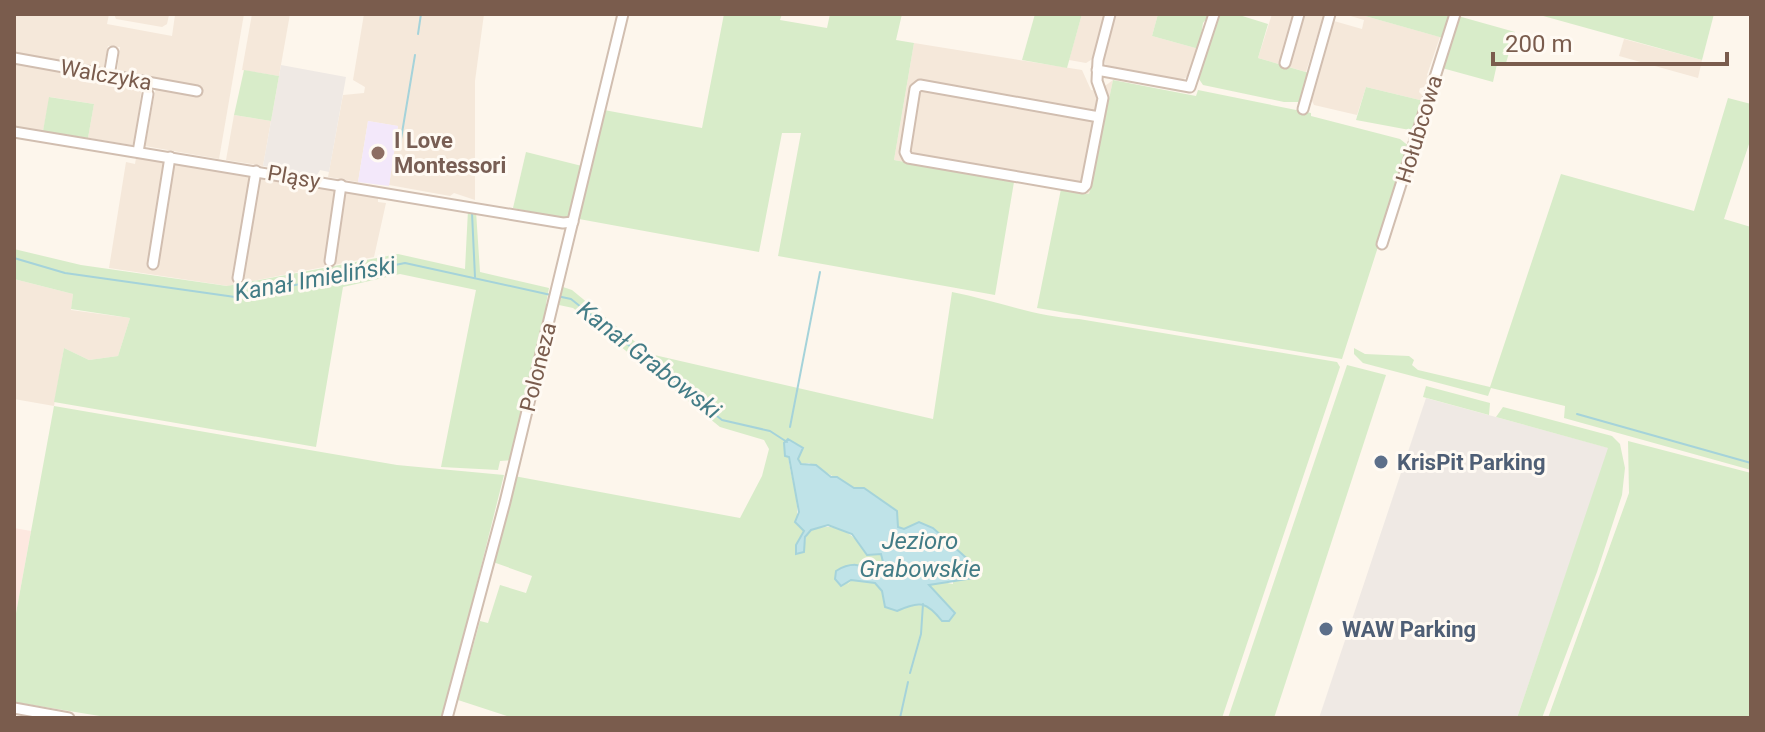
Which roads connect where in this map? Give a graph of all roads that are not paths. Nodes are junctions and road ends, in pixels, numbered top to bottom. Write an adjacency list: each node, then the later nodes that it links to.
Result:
1 (623, 14): 21 (street, Poloneza)
2 (1110, 14): 10 (street)
3 (1214, 14): 10 (street)
4 (1299, 14): 9 (street)
5 (1330, 14): 14 (street)
6 (1455, 14): 22 (street, Hołubcowa)
7 (113, 52): 11 (street)
8 (14, 58): 11 (street, Walczyka)
9 (1285, 63)
10 (1097, 70): 15 (street)
11 (109, 76): 12 (street, Walczyka)
12 (197, 91)
13 (148, 94): 17 (street)
14 (1303, 109)
15 (1099, 117): 15 (street)
16 (14, 132): 17 (street, Pląsy)
17 (138, 152): 18 (street, Pląsy)
18 (170, 157): 19 (street, Pląsy); 24 (street)
19 (256, 171): 20 (street, Pląsy); 25 (street)
20 (341, 185): 21 (street, Pląsy); 23 (street)
21 (573, 222): 28 (street, Poloneza)
22 (1382, 244)
23 (330, 261)
24 (153, 264)
25 (238, 278)
26 (14, 708): 27 (street)
27 (69, 718)
28 (447, 718)

